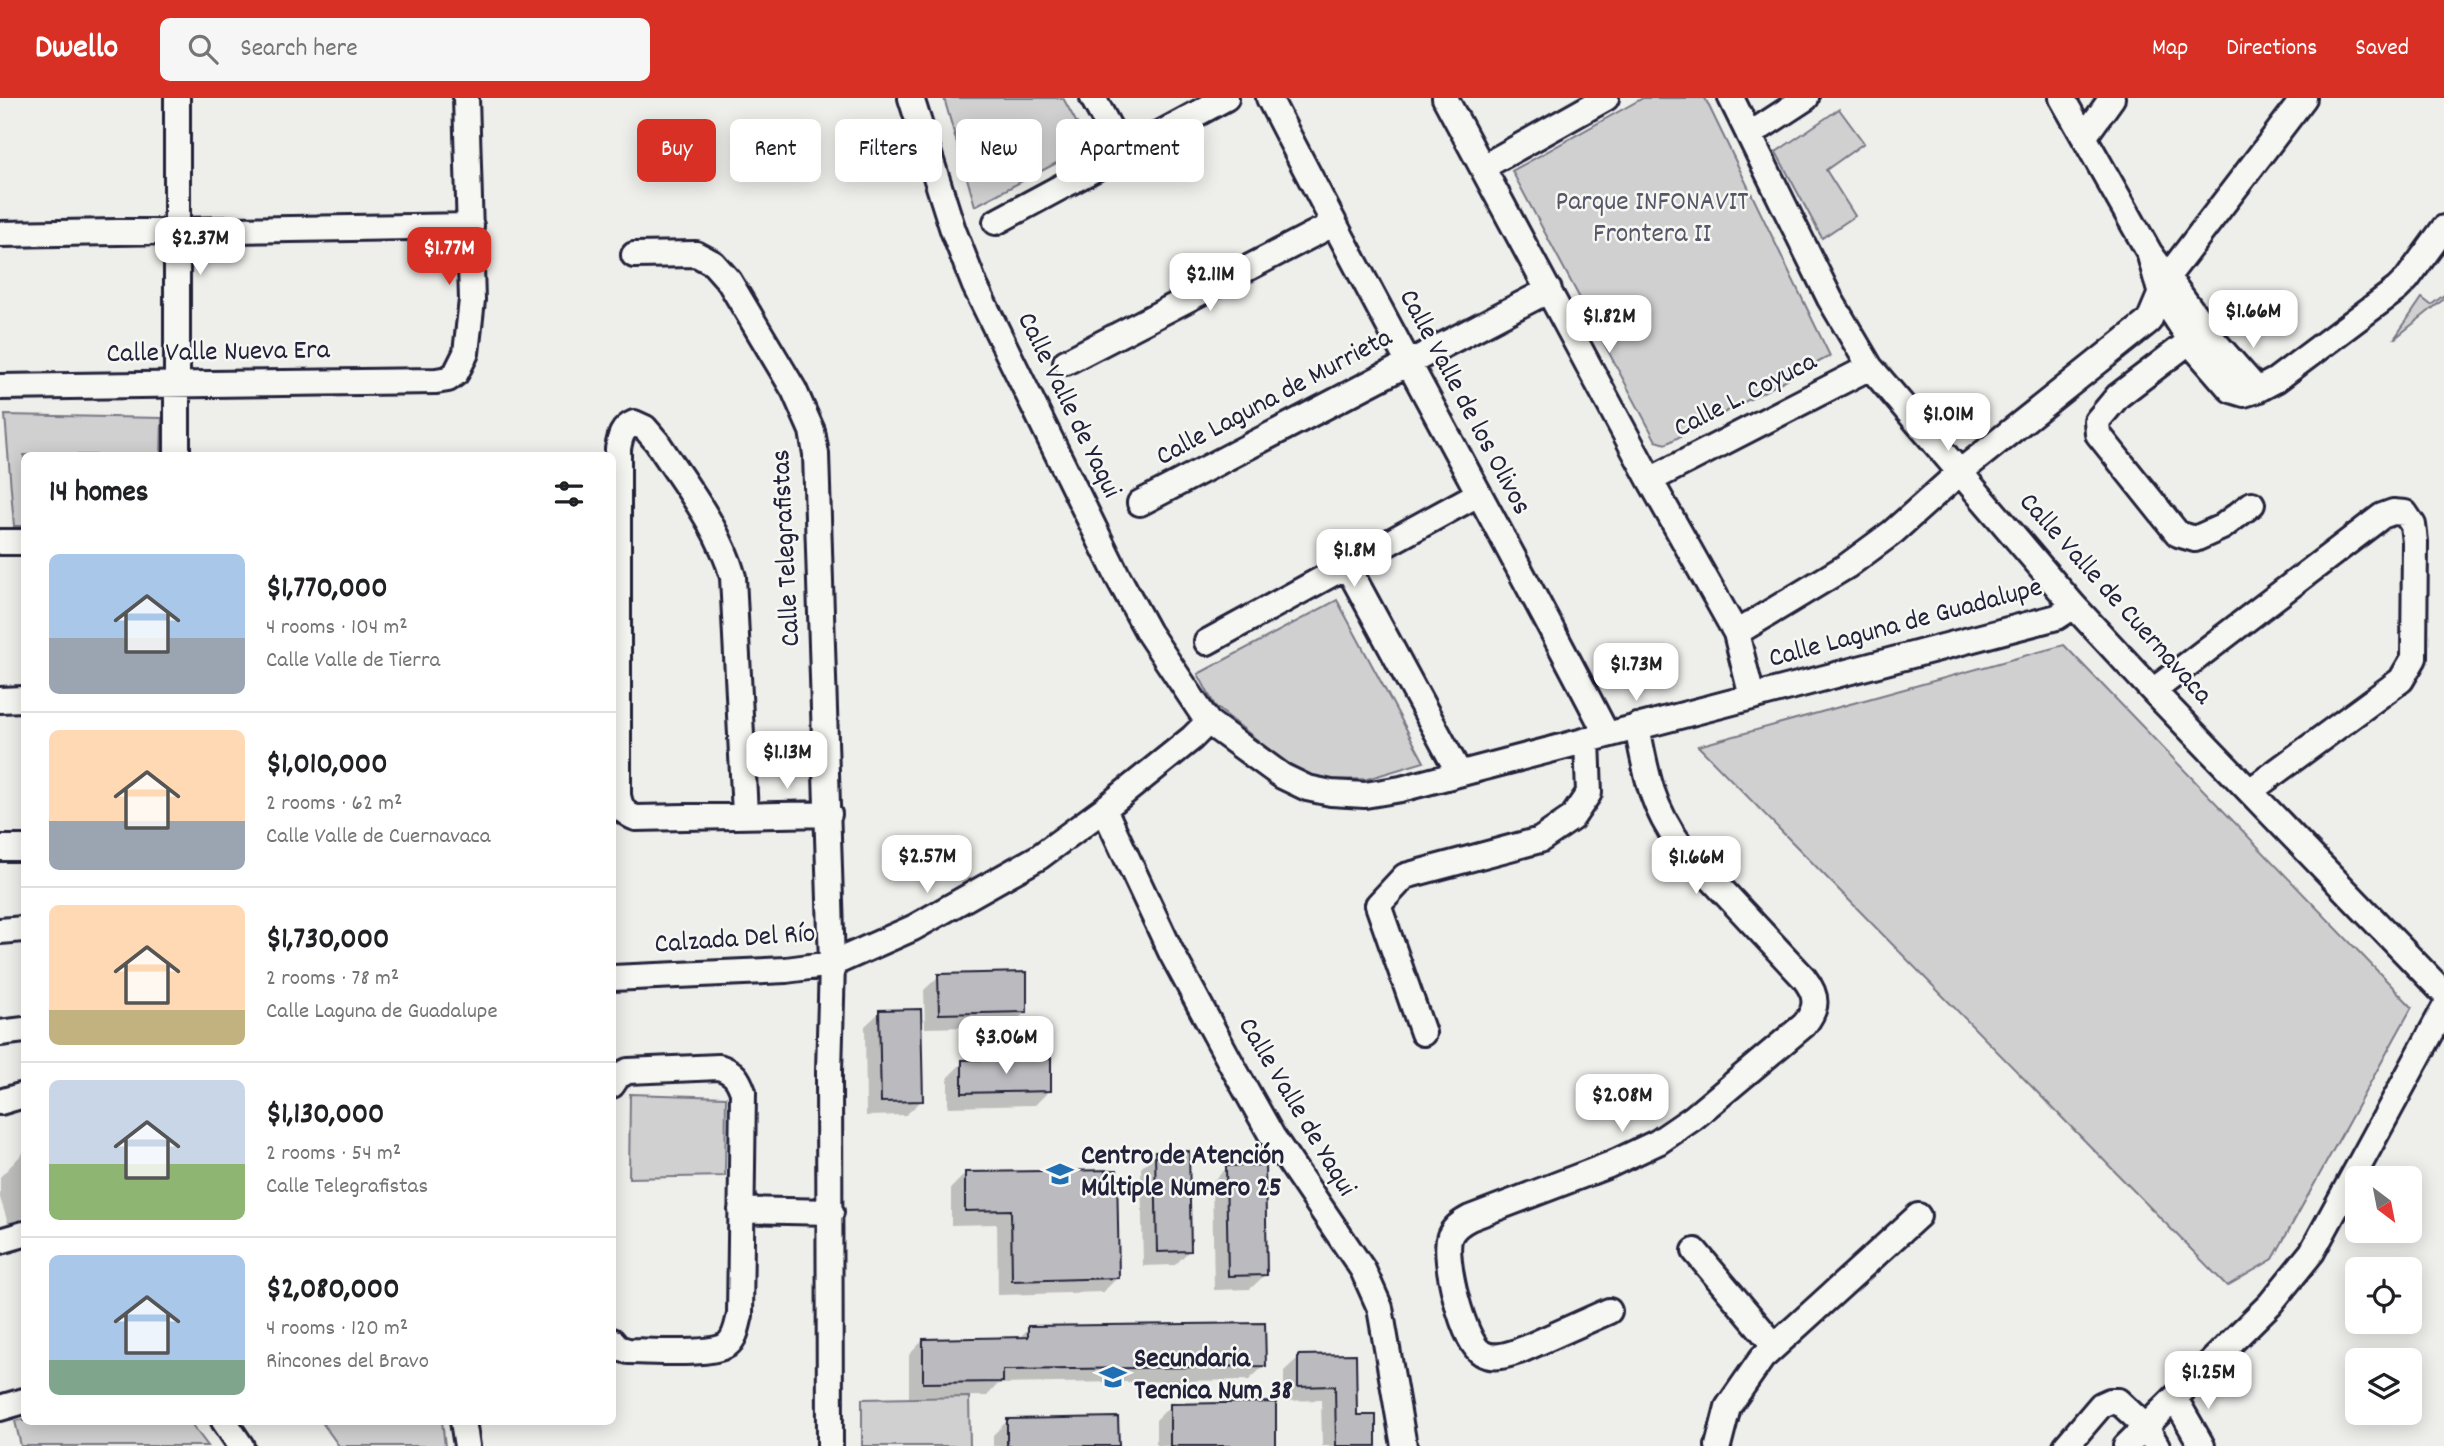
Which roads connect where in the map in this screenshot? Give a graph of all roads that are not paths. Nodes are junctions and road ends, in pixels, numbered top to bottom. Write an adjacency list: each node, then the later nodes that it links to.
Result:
1 (177, 98): 24 (street)
2 (466, 98): 22 (street)
3 (911, 98): 51 (street, Calle Valle de Yaqui)
4 (1093, 98): 14 (street)
5 (1226, 98): 15 (street)
6 (1269, 98): 21 (street, Calle Valle de los Olivos)
7 (1446, 98): 18 (street, Calle Laguna de Guadalupe)
8 (1606, 98): 18 (street)
9 (1731, 98): 16 (street, Calle Valle de Cuernavaca)
10 (1806, 98): 16 (street)
11 (2062, 98): 17 (street)
12 (2112, 98): 17 (street)
13 (2304, 98): 27 (street)
14 (1104, 119)
15 (1187, 119)
16 (1749, 135): 32 (street, Calle Valle de Cuernavaca)
17 (2084, 137): 27 (street)
18 (1483, 167): 28 (street, Calle Laguna de Guadalupe)
19 (1070, 182): 20 (street)
20 (996, 222)
21 (1333, 224): 30 (street); 31 (street, Calle Valle de los Olivos)
22 (471, 226): 24 (street); 33 (street, Calle Valle Nueva Era)
23 (2444, 228): 29 (street)
24 (177, 232): 25 (street); 33 (street)
25 (0, 234)
26 (634, 255): 58 (street, Calle Telegrafistas)
27 (2164, 285): 29 (street); 36 (street)
28 (1549, 290): 31 (street, Calle Laguna de Murrieta); 37 (street, Calle Laguna de Guadalupe)
29 (2200, 345): 40 (street)
30 (1066, 362)
31 (1408, 363): 38 (street, Calle Valle de los Olivos); 39 (street, Calle Laguna de Murrieta)
32 (1870, 367): 36 (street, Calle Valle de Cuernavaca); 37 (street, Calle L. Coyuca)
33 (177, 384): 34 (street, Calle Valle Nueva Era); 35 (street)
34 (0, 387)
35 (177, 452)
36 (1960, 472): 44 (street, Calle Valle de Cuernavaca); 45 (street)
37 (1650, 480): 45 (street, Calle Laguna de Guadalupe)
38 (1478, 494): 43 (street); 53 (street, Calle Valle de los Olivos)
39 (1140, 503)
40 (2252, 504)
41 (0, 542): 42 (street)
42 (21, 542)
43 (1347, 566): 46 (street); 54 (street)
44 (2074, 606): 47 (street, Calle Valle de Cuernavaca); 48 (street, Calle Laguna de Guadalupe)
45 (1736, 633): 48 (street, Calle Laguna de Guadalupe)
46 (1207, 642)
47 (2153, 691): 55 (street, Calle Valle de Cuernavaca); 55 (street)
48 (1752, 697): 52 (street, Calle Laguna de Guadalupe)
49 (21, 699): 50 (street)
50 (0, 700)
51 (1208, 722): 54 (street, Calle Laguna de Guadalupe); 56 (street, Calzada Del Río)
52 (1637, 726): 53 (street, Calle Laguna de Guadalupe); 79 (street)
53 (1597, 738): 54 (street, Calle Laguna de Guadalupe); 69 (street)
54 (1459, 773)
55 (2250, 791): 65 (street, Calle Valle de Cuernavaca)
56 (1104, 809): 63 (street, Calzada Del Río); 91 (street, Calle Valle de Yaqui)
57 (745, 814): 57 (street, Calle Telegrafistas); 58 (street, Calle Telegrafistas)
58 (829, 814): 63 (street, Calle Telegrafistas)
59 (0, 848): 60 (street)
60 (21, 848)
61 (21, 929): 62 (street)
62 (0, 930)
63 (832, 964): 64 (street, Calzada Del Río); 74 (street, Calle Telegrafistas)
64 (616, 978)
65 (2444, 993)
66 (2444, 1009): 82 (street)
67 (21, 1030): 68 (street)
68 (0, 1033)
69 (1423, 1033)
70 (616, 1079): 73 (street)
71 (21, 1096): 72 (street)
72 (0, 1102)
73 (741, 1210): 74 (street); 81 (street)
74 (831, 1212): 90 (street, Calle Telegrafistas)
75 (1918, 1216): 80 (street)
76 (21, 1235): 77 (street)
77 (0, 1241)
78 (1695, 1251): 80 (street)
79 (1609, 1311)
80 (1774, 1345): 92 (street)
81 (616, 1346)
82 (2175, 1399): 87 (street); 95 (street)
83 (21, 1402): 84 (street)
84 (0, 1408)
85 (227, 1425): 88 (street)
86 (464, 1425): 89 (street)
87 (2152, 1436): 93 (street); 94 (street)
88 (241, 1446)
89 (467, 1446)
90 (830, 1446)
91 (1404, 1446)
92 (1718, 1446)
93 (2066, 1446)
94 (2126, 1446)
95 (2202, 1446)

